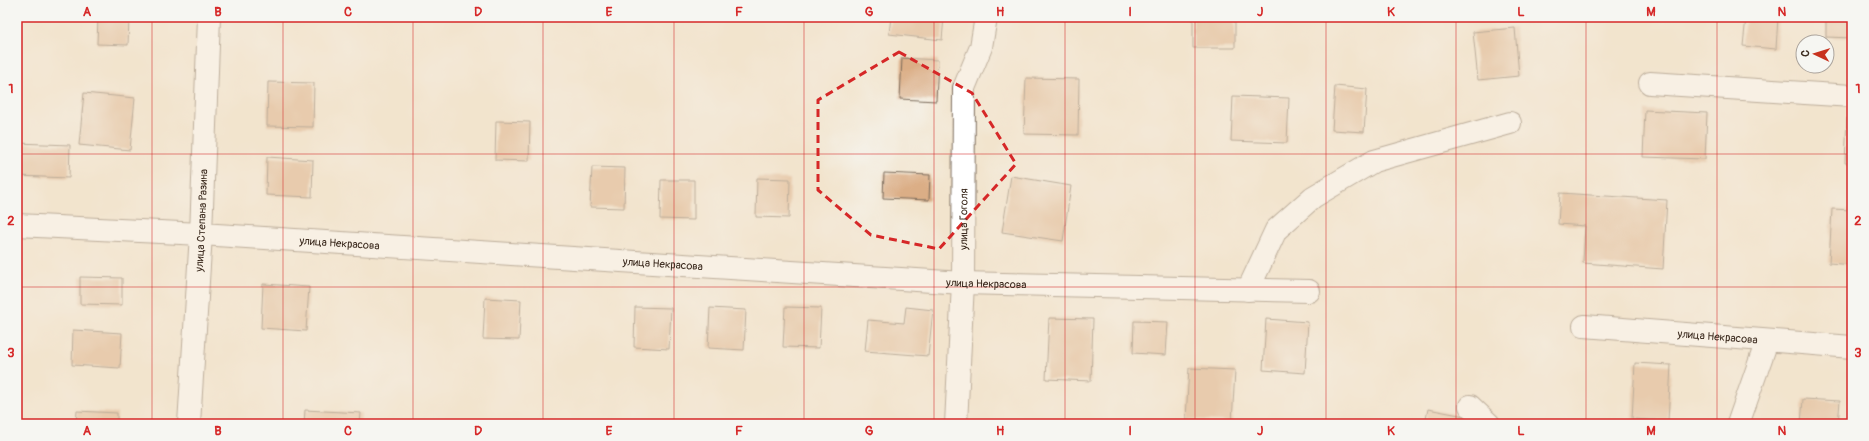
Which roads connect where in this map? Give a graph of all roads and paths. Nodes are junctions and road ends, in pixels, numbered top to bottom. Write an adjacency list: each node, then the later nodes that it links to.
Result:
1 (209, 17): 7 (street, улица Степана Разина)
2 (986, 17): 8 (street, улица Гоголя)
3 (1650, 83): 4 (street)
4 (1852, 96)
5 (1510, 123): 9 (street)
6 (17, 225): 7 (street, улица Некрасова)
7 (201, 234): 8 (street, улица Некрасова); 15 (street, улица Степана Разина)
8 (963, 283): 9 (street, улица Некрасова); 16 (street, улица Гоголя)
9 (1248, 290): 10 (street, улица Некрасова)
10 (1309, 291)
11 (1584, 326): 12 (street, улица Некрасова)
12 (1767, 341): 13 (street, улица Некрасова); 18 (street)
13 (1852, 347)
14 (1470, 406): 17 (street)
15 (189, 424)
16 (956, 424)
17 (1488, 424)
18 (1738, 424)

